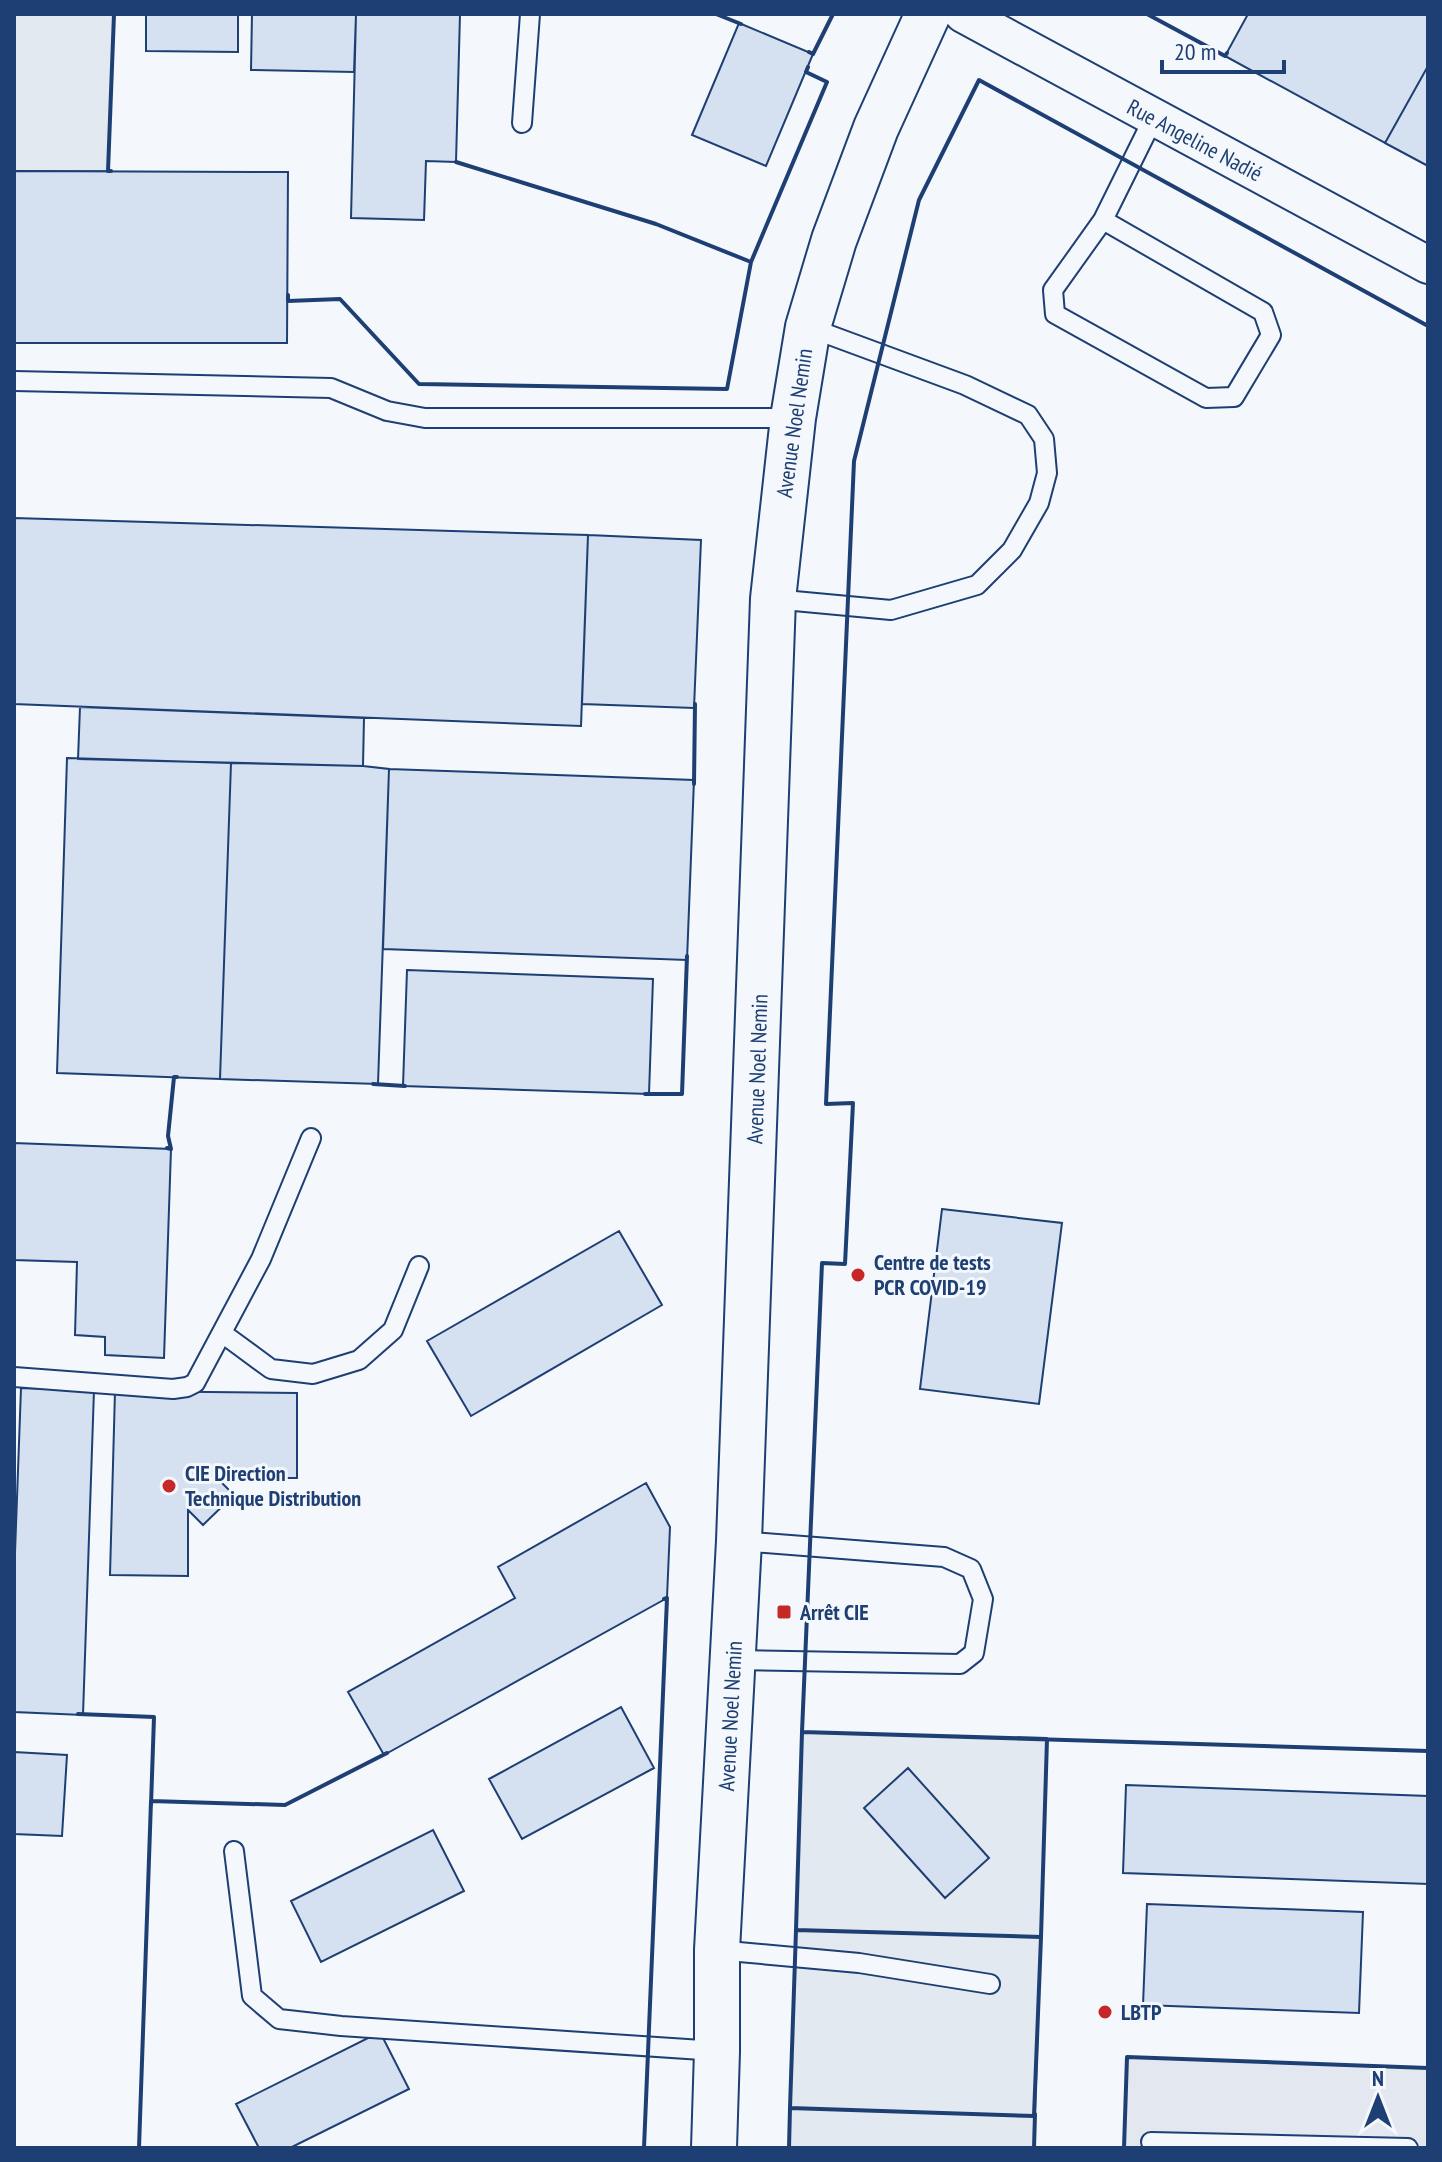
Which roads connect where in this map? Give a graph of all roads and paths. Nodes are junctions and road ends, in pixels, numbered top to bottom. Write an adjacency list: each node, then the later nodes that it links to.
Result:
1 (530, 14): 5 (lane)
2 (928, 14): 8 (street, Avenue Noel Nemin)
3 (963, 14): 4 (street, Rue Angeline Nadié)
4 (1154, 117): 6 (lane); 7 (street, Rue Angeline Nadié)
5 (522, 123)
6 (1103, 220): 6 (lane)
7 (1428, 265)
8 (808, 327): 10 (street, Avenue Noel Nemin); 11 (lane)
9 (14, 381): 10 (lane)
10 (793, 418): 11 (street, Avenue Noel Nemin)
11 (773, 599): 16 (street, Avenue Noel Nemin)
12 (311, 1138): 14 (lane)
13 (419, 1266): 14 (lane)
14 (222, 1333): 15 (lane)
15 (14, 1377)
16 (739, 1541): 17 (street, Avenue Noel Nemin); 17 (lane)
17 (733, 1660): 19 (street, Avenue Noel Nemin)
18 (234, 1851): 21 (lane)
19 (717, 1950): 20 (lane); 21 (street, Avenue Noel Nemin)
20 (990, 1984)
21 (717, 2051): 23 (street, Avenue Noel Nemin)
22 (1151, 2142): 24 (lane)
23 (714, 2148)
24 (1388, 2148): 25 (lane)
25 (1408, 2148)

